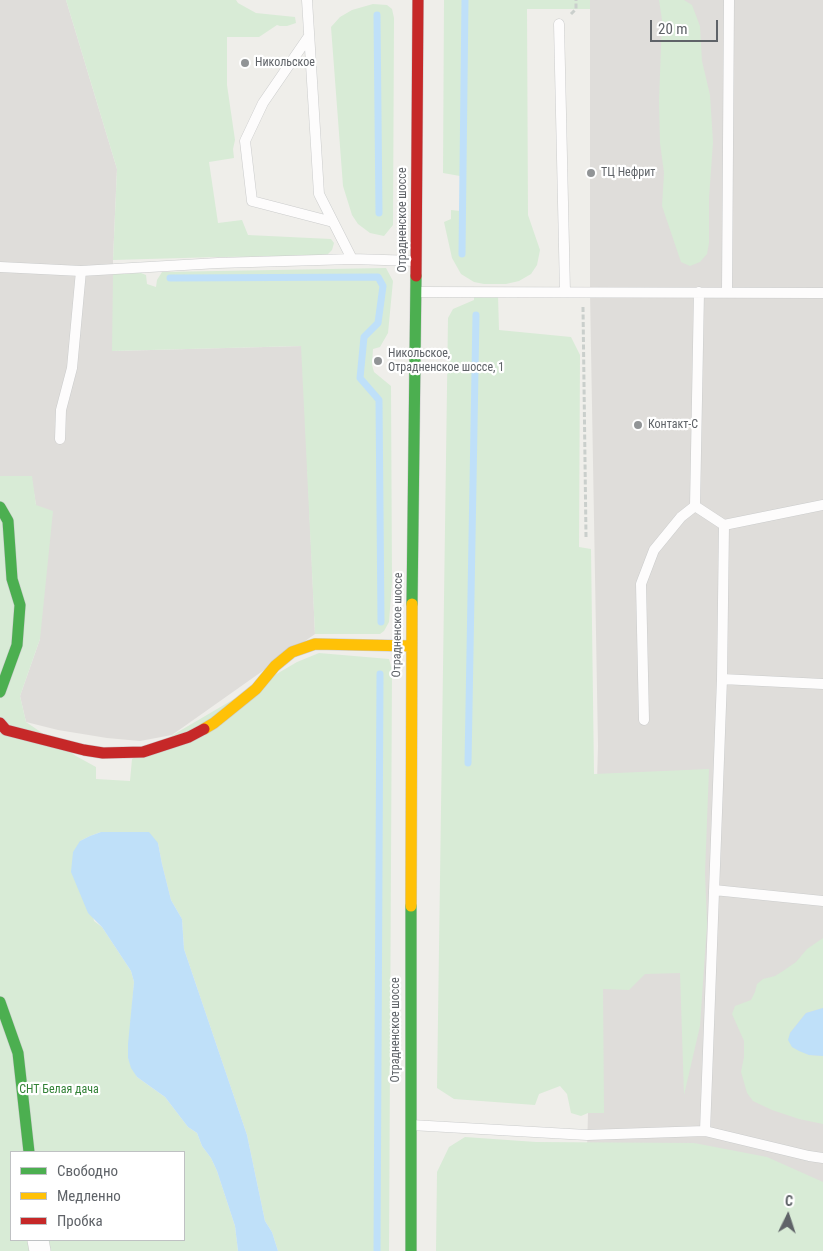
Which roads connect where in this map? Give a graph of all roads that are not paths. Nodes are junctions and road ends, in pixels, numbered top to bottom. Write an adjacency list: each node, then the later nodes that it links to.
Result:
1 (307, 0): 5 (lane)
2 (418, 0): 8 (main road, Отрадненское шоссе)
3 (729, 0): 14 (lane)
4 (559, 24): 12 (lane)
5 (309, 36): 6 (lane); 6 (lane)
6 (333, 222): 7 (lane)
7 (352, 259): 8 (lane); 10 (lane)
8 (416, 261): 11 (main road, Отрадненское шоссе)
9 (0, 267): 10 (lane)
10 (81, 271): 16 (lane)
11 (416, 292): 12 (lane); 21 (main road, Отрадненское шоссе)
12 (565, 292): 13 (lane)
13 (699, 292): 14 (lane); 18 (lane)
14 (727, 292): 15 (lane)
15 (823, 293)
16 (60, 439)
17 (823, 505): 20 (lane)
18 (695, 506): 20 (lane); 25 (lane)
19 (0, 508): 24 (main road)
20 (724, 525): 22 (lane)
21 (411, 646): 26 (main road); 30 (main road, Отрадненское шоссе)
22 (722, 679): 23 (lane); 27 (lane)
23 (823, 684)
24 (0, 692)
25 (644, 720)
26 (0, 723)
27 (714, 890): 28 (lane); 31 (lane)
28 (823, 901)
29 (0, 1002): 32 (main road)
30 (410, 1125): 31 (lane); 34 (main road, Отрадненское шоссе)
31 (705, 1131): 33 (lane)
32 (29, 1151)
33 (823, 1158)
34 (411, 1251)

